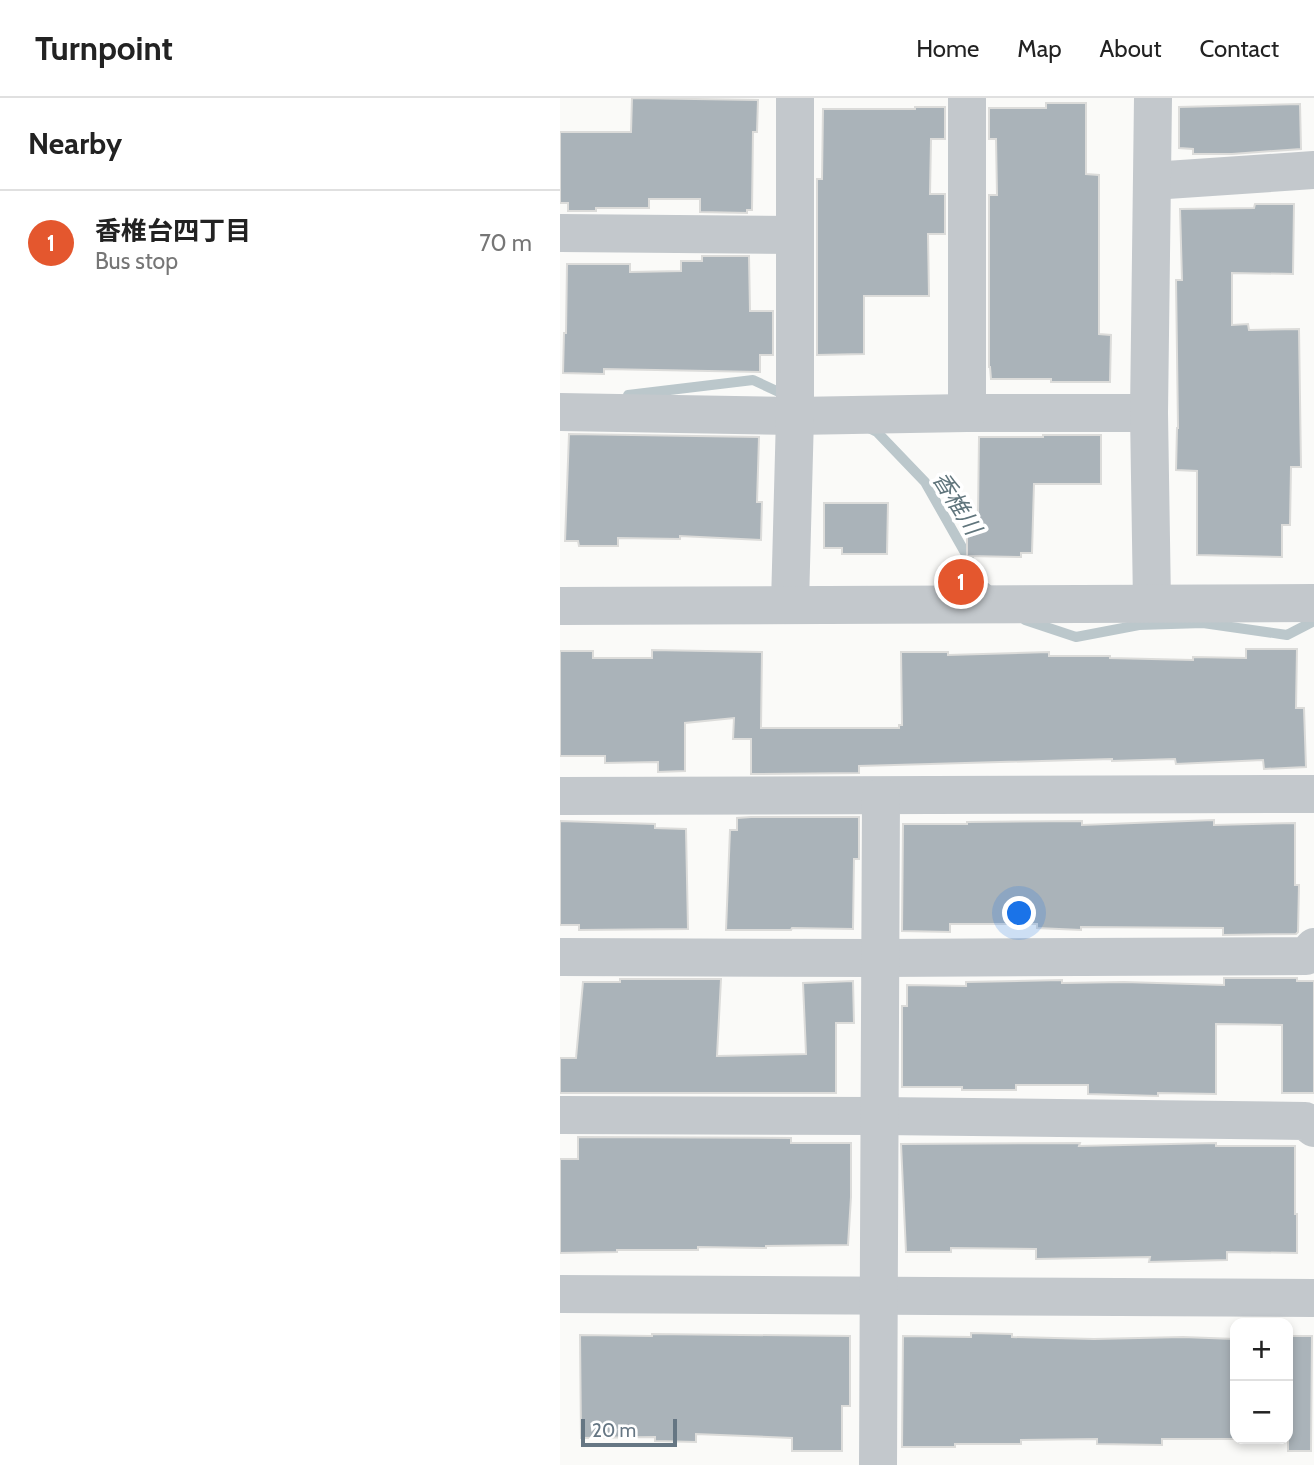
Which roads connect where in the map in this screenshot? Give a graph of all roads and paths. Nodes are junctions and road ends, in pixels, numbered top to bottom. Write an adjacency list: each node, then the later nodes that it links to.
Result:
1 (795, 98): 7 (street)
2 (968, 98): 9 (street)
3 (1153, 98): 5 (street)
4 (1314, 170): 5 (street)
5 (1152, 181): 10 (street)
6 (560, 233): 7 (street)
7 (795, 234): 11 (street)
8 (560, 412): 11 (street)
9 (967, 413): 10 (street); 11 (street)
10 (1149, 413): 12 (street)
11 (795, 416): 14 (street)
12 (1152, 603): 13 (street); 14 (street)
13 (1314, 603)
14 (790, 604): 15 (street)
15 (560, 606)
16 (1314, 794): 18 (street)
17 (560, 796): 18 (street)
18 (881, 797): 21 (street)
19 (1314, 947): 21 (street)
20 (560, 957): 21 (street)
21 (881, 958): 23 (street)
22 (560, 1115): 23 (street)
23 (880, 1116): 24 (street); 26 (street)
24 (1314, 1128)
25 (560, 1294): 26 (street)
26 (879, 1295): 27 (street); 28 (street)
27 (1314, 1298)
28 (878, 1465)

